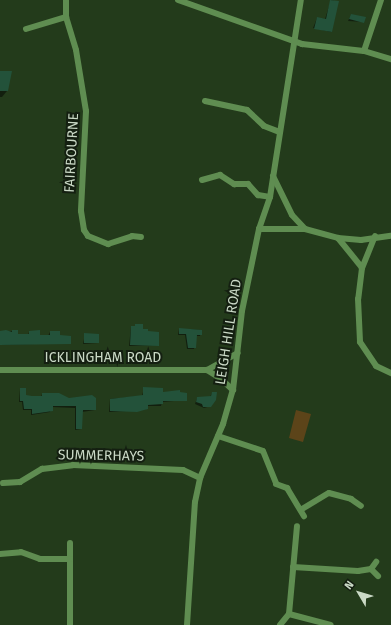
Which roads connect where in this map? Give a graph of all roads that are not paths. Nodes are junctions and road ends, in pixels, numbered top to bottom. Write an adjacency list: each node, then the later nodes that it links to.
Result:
1 (66, 0): 5 (street, FAIRBOURNE)
2 (178, 0): 7 (street)
3 (301, 0): 7 (street, LEIGH HILL ROAD)
4 (381, 0): 8 (street)
5 (66, 17): 6 (street); 19 (street, FAIRBOURNE)
6 (26, 29)
7 (293, 41): 8 (street); 11 (street, LEIGH HILL ROAD)
8 (364, 51): 9 (street)
9 (391, 59)
10 (205, 101): 11 (street)
11 (280, 132): 12 (street, LEIGH HILL ROAD)
12 (272, 174): 14 (street, LEIGH HILL ROAD); 16 (street)
13 (202, 180): 14 (street)
14 (270, 197): 15 (street, LEIGH HILL ROAD)
15 (259, 229): 16 (street); 22 (street, LEIGH HILL ROAD)
16 (305, 229): 20 (street)
17 (374, 236): 18 (street); 20 (street); 21 (street)
18 (391, 236)
19 (141, 237)
20 (338, 238): 21 (street)
21 (362, 268): 25 (street)
22 (238, 353): 24 (street, ICKLINGHAM ROAD); 26 (street, LEIGH HILL ROAD)
23 (0, 370): 24 (street, ICKLINGHAM ROAD)
24 (207, 370): 26 (street)
25 (391, 373)
26 (233, 390): 27 (street, LEIGH HILL ROAD)
27 (218, 436): 28 (street, LEIGH HILL ROAD); 31 (street)
28 (200, 478): 29 (street, SUMMERHAYS); 43 (street, LEIGH HILL ROAD)
29 (3, 483)
30 (361, 506): 31 (street)
31 (302, 509): 32 (street)
32 (304, 516)
33 (297, 526): 38 (street)
34 (70, 542): 36 (street)
35 (0, 554): 36 (street)
36 (70, 559): 42 (street)
37 (376, 562): 39 (street)
38 (293, 567): 39 (street); 41 (street)
39 (371, 569): 40 (street)
40 (378, 576)
41 (289, 614): 44 (street); 45 (street)
42 (70, 625)
43 (187, 625)
44 (280, 625)
45 (330, 625)

